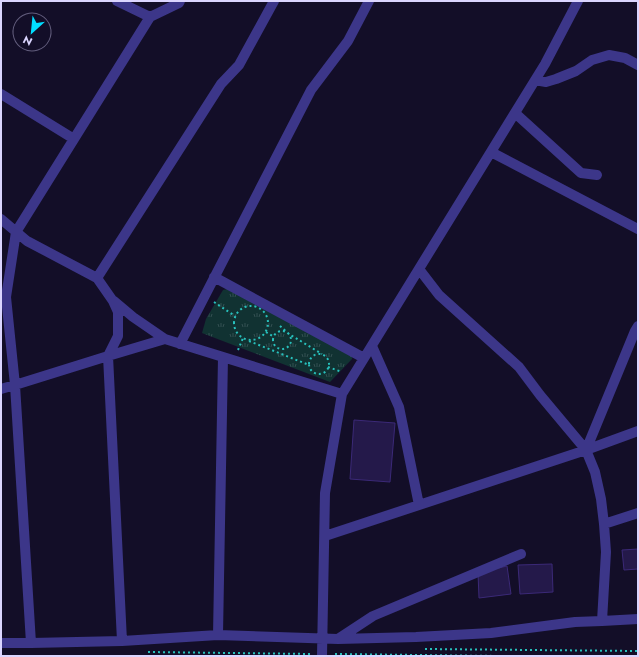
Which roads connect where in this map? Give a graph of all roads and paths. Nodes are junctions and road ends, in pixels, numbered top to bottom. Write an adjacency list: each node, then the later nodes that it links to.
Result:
1 (117, 1): 6 (street)
2 (180, 1): 6 (street)
3 (274, 1): 19 (street)
4 (369, 1): 18 (street)
5 (578, 1): 8 (street)
6 (150, 17): 11 (street)
7 (638, 65): 8 (street)
8 (535, 80): 10 (street)
9 (1, 94): 11 (street)
10 (515, 113): 12 (street); 13 (street)
11 (74, 139): 16 (street)
12 (491, 152): 15 (street); 17 (street)
13 (597, 175)
14 (1, 219): 16 (street)
15 (638, 229)
16 (16, 232): 19 (street); 21 (street)
17 (419, 269): 34 (street); 48 (street)
18 (214, 277): 20 (street); 40 (street)
19 (97, 278): 22 (street)
20 (204, 296): 24 (path); 33 (street)
21 (3, 298): 44 (street)
22 (114, 301): 31 (street); 38 (street)
23 (263, 311): 24 (path); 25 (path); 28 (path)
24 (235, 316): 32 (path)
25 (268, 316)
26 (279, 325): 29 (path)
27 (638, 326): 48 (street)
28 (266, 332): 30 (path); 32 (path)
29 (289, 334): 30 (path); 35 (path); 37 (path)
30 (274, 337): 35 (path)
31 (165, 339): 33 (street); 38 (street)
32 (245, 339): 36 (path)
33 (180, 344): 39 (street)
34 (372, 346): 40 (street); 49 (street)
35 (279, 349): 36 (path)
36 (277, 352): 41 (path)
37 (322, 354): 41 (path); 42 (path)
38 (108, 356): 44 (street); 59 (street)
39 (223, 357): 46 (street); 56 (street)
40 (364, 358): 43 (street)
41 (309, 365): 42 (path)
42 (328, 367): 43 (path)
43 (353, 376): 46 (street)
44 (15, 385): 45 (street); 61 (street)
45 (1, 389)
46 (342, 394): 52 (street)
47 (638, 431): 48 (street)
48 (586, 450): 49 (street); 51 (street)
49 (419, 504): 52 (street)
50 (638, 513): 51 (street)
51 (604, 524): 55 (street)
52 (325, 536): 57 (street)
53 (522, 554): 58 (street)
54 (638, 619): 55 (street)
55 (602, 620): 58 (street)
56 (218, 635): 57 (street); 59 (street)
57 (323, 638): 58 (street); 66 (street)
58 (338, 639)
59 (122, 641): 61 (street)
60 (1, 643): 61 (street)
61 (31, 643)
62 (421, 649): 63 (path)
63 (638, 651)
64 (146, 652): 66 (path)
65 (335, 654): 67 (path)
66 (318, 655)
67 (501, 656)

